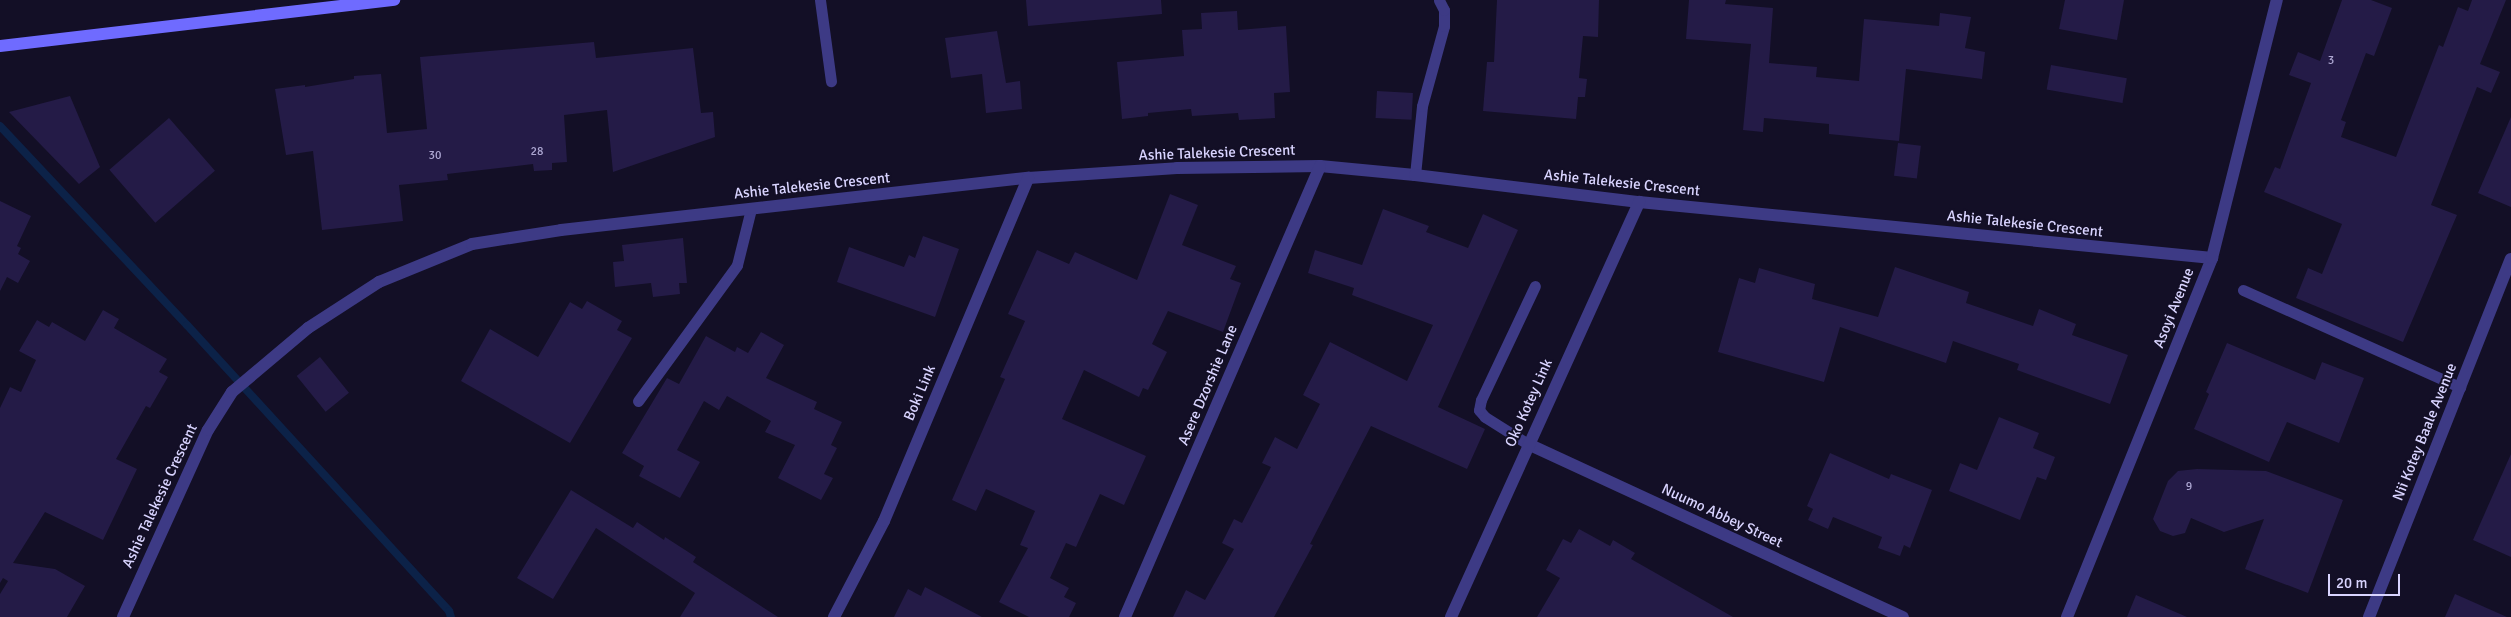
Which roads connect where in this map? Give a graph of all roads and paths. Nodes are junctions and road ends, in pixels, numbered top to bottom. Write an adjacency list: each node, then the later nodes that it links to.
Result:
1 (394, 0): 5 (main road)
2 (820, 0): 6 (lane)
3 (1439, 0): 8 (lane)
4 (2277, 0): 12 (street, Asoyi Avenue)
5 (0, 46)
6 (831, 81)
7 (1320, 166): 8 (street, Ashie Talekesie Crescent); 9 (street, Ashie Talekesie Crescent); 21 (street, Asere Dzorshie Lane)
8 (1415, 175): 10 (street, Ashie Talekesie Crescent)
9 (1028, 178): 11 (street, Ashie Talekesie Crescent); 20 (street, Boki Link)
10 (1639, 202): 12 (street, Ashie Talekesie Crescent); 18 (street, Oko Kotey Link)
11 (751, 209): 17 (lane); 19 (street, Ashie Talekesie Crescent)
12 (2212, 258): 24 (street, Asoyi Avenue)
13 (2511, 259): 16 (street, Nii Kotey Baale Avenue)
14 (1535, 286): 18 (lane)
15 (2243, 290): 16 (lane)
16 (2460, 387): 25 (street, Nii Kotey Baale Avenue)
17 (638, 401)
18 (1528, 444): 22 (street, Oko Kotey Link); 23 (street, Nuumo Abbey Street)
19 (123, 617)
20 (834, 617)
21 (1125, 617)
22 (1452, 617)
23 (1903, 617)
24 (2067, 617)
25 (2369, 617)

